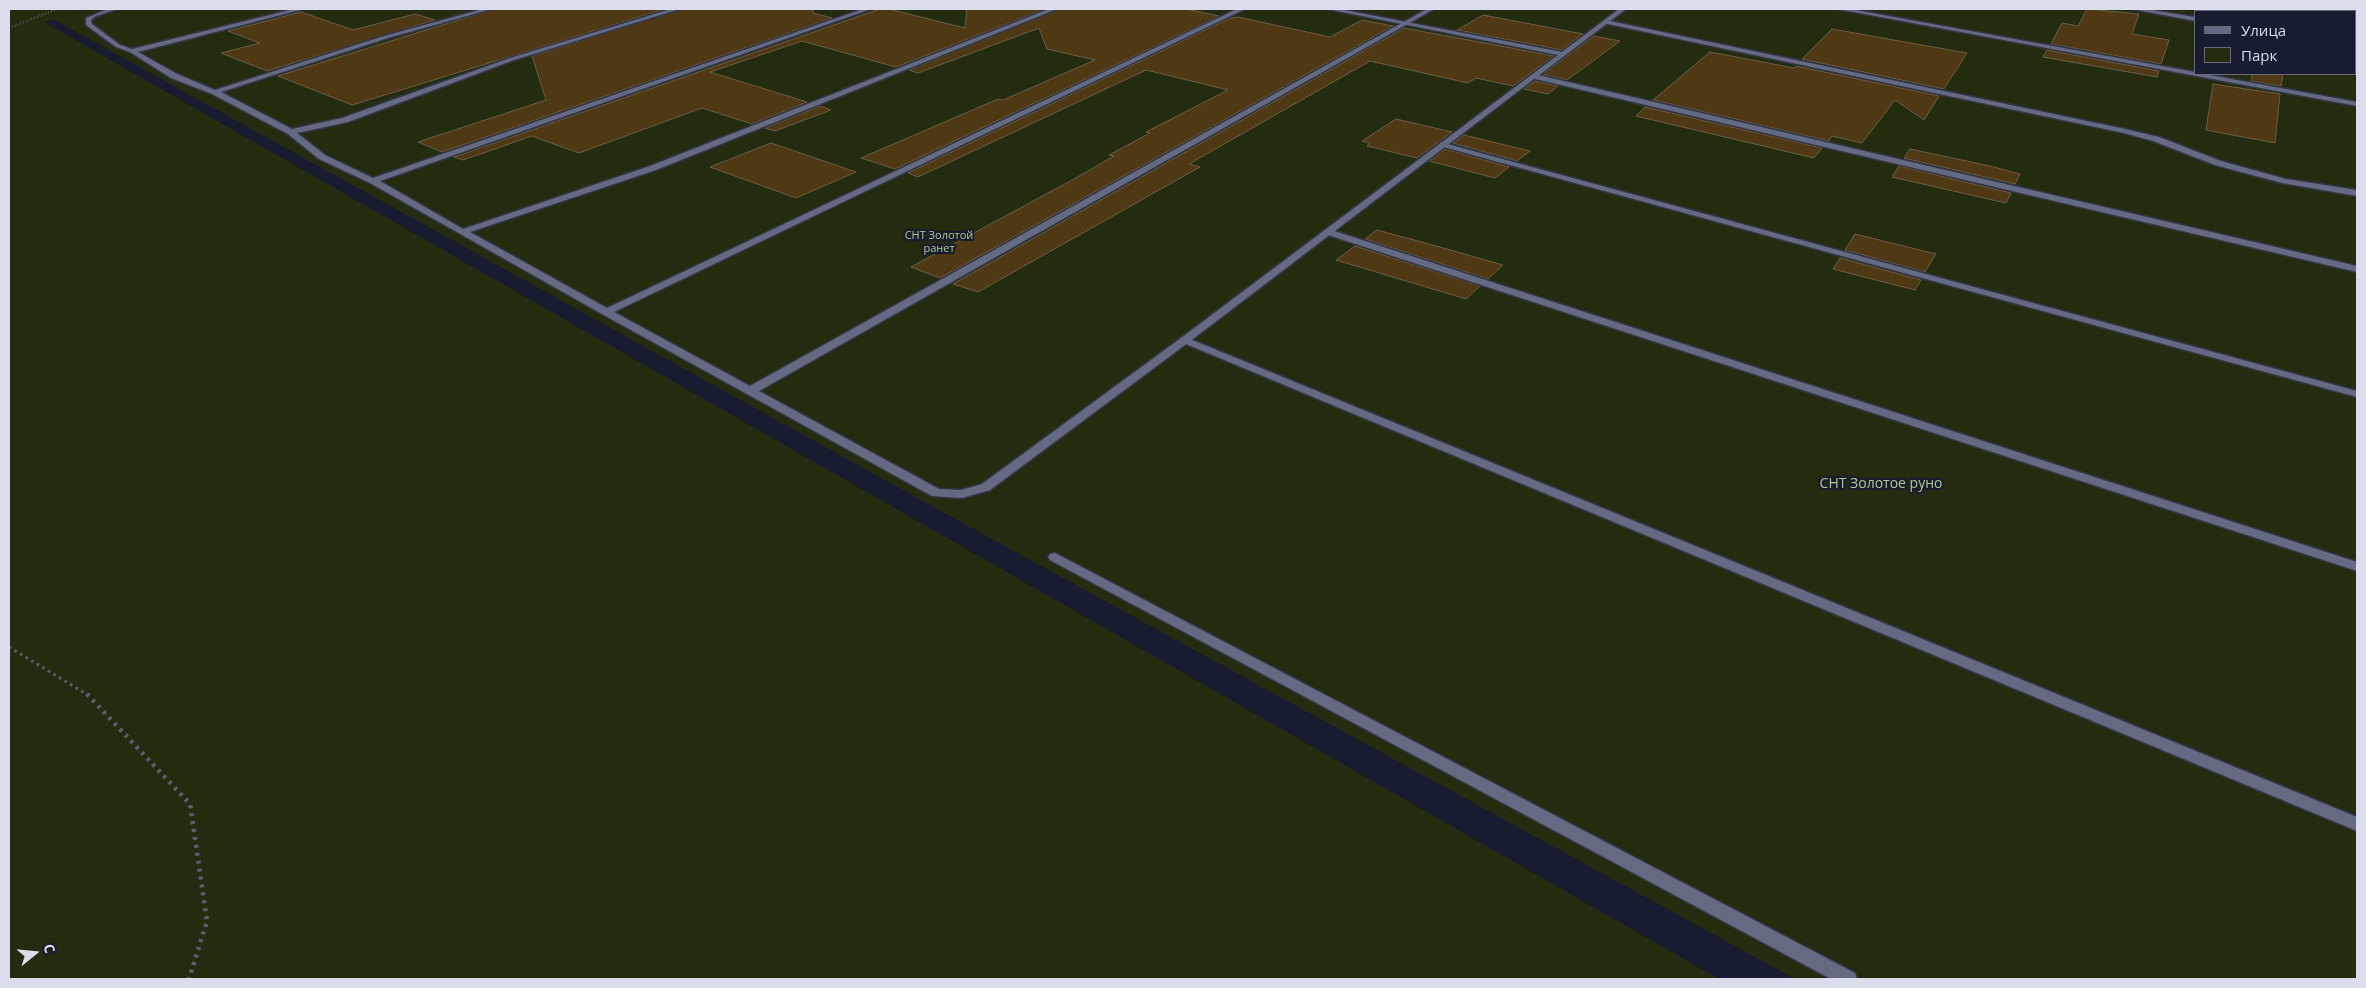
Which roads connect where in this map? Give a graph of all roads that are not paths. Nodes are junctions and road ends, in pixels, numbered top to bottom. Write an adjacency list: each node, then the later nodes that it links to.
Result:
1 (114, 9): 16 (street)
2 (301, 9): 16 (street)
3 (489, 9): 21 (street)
4 (677, 9): 23 (street)
5 (868, 9): 25 (street)
6 (1054, 9): 27 (street)
7 (1242, 9): 30 (street)
8 (1330, 9): 15 (street)
9 (1431, 9): 15 (street)
10 (1623, 9): 14 (street)
11 (1841, 9): 18 (street)
12 (2136, 9): 13 (street)
13 (2194, 18)
14 (1606, 22): 17 (street); 26 (street)
15 (1406, 23): 17 (street); 32 (street)
16 (132, 51): 21 (street)
17 (1563, 54): 20 (street)
18 (2194, 74)
19 (2199, 75): 22 (street)
20 (1534, 76): 24 (street); 29 (street)
21 (215, 92): 23 (street)
22 (2357, 104)
23 (291, 132): 25 (street)
24 (1444, 144): 28 (street); 33 (street)
25 (373, 181): 27 (street)
26 (2357, 193)
27 (462, 232): 30 (street)
28 (1328, 232): 31 (street); 35 (street)
29 (2357, 269)
30 (606, 312): 32 (street)
31 (1185, 340): 32 (street); 36 (street)
32 (752, 390)
33 (2357, 394)
34 (1055, 557): 37 (street)
35 (2357, 567)
36 (2357, 824)
37 (1848, 979)

